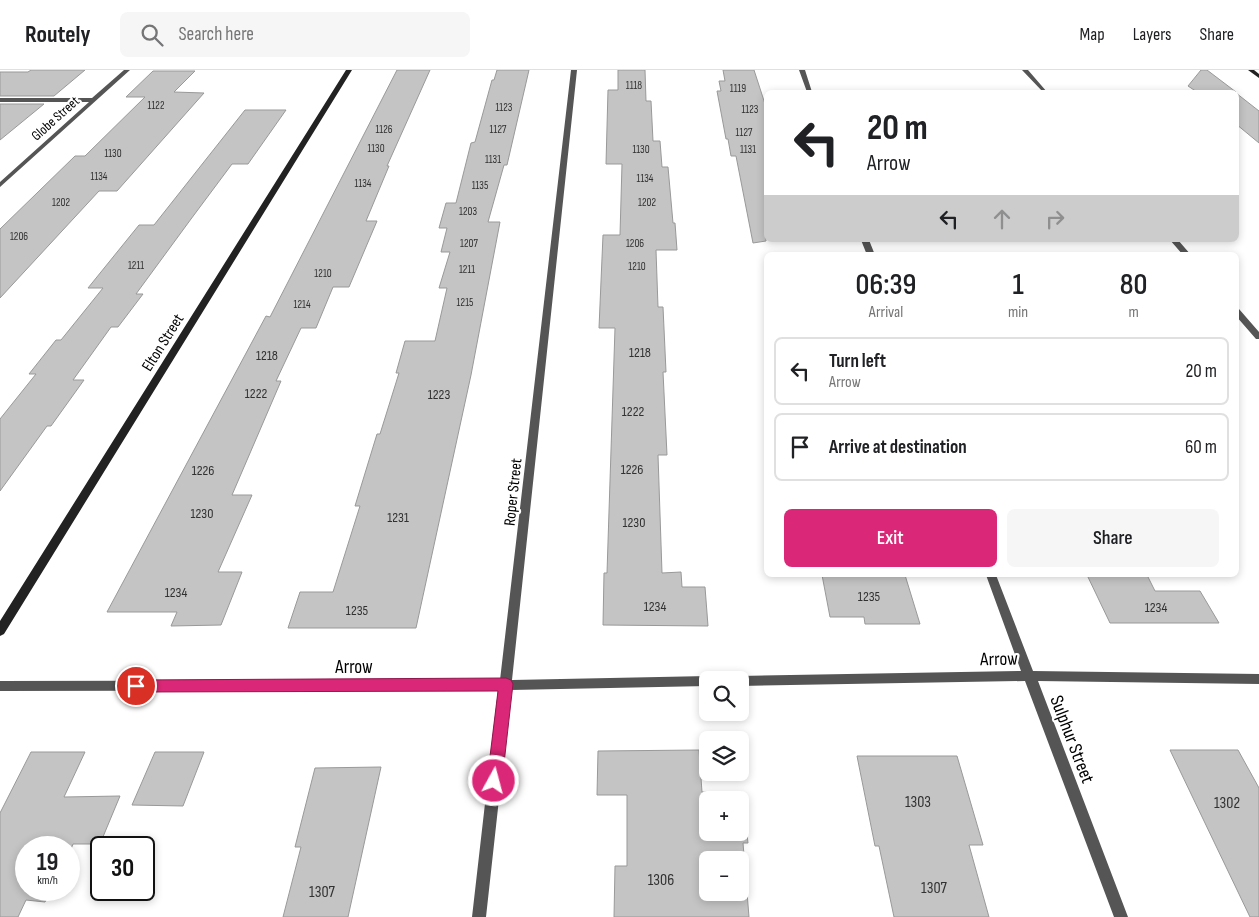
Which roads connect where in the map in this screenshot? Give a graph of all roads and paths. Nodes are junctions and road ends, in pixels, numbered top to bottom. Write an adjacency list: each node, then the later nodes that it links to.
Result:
1 (127, 70): 11 (street, Globe Street)
2 (349, 70): 18 (street, Elton Street)
3 (574, 70): 23 (street, Roper Street)
4 (802, 70): 8 (street)
5 (1025, 70): 9 (street)
6 (1251, 70): 7 (street)
7 (1259, 76)
8 (809, 90)
9 (1042, 90)
10 (0, 100): 11 (street)
11 (94, 100): 12 (street, Globe Street)
12 (0, 186)
13 (1176, 242): 14 (street)
14 (1184, 252)
15 (1239, 314): 16 (street)
16 (1259, 337)
17 (992, 577): 19 (street, Sulphur Street)
18 (0, 631)
19 (1029, 676): 20 (street, Arrow); 22 (street, Arrow); 26 (street, Sulphur Street)
20 (1259, 679)
21 (699, 681): 23 (street, Arrow)
22 (749, 681)
23 (506, 684): 24 (street, Arrow); 25 (street, Roper Street)
24 (0, 686)
25 (479, 917)
26 (1121, 917)

